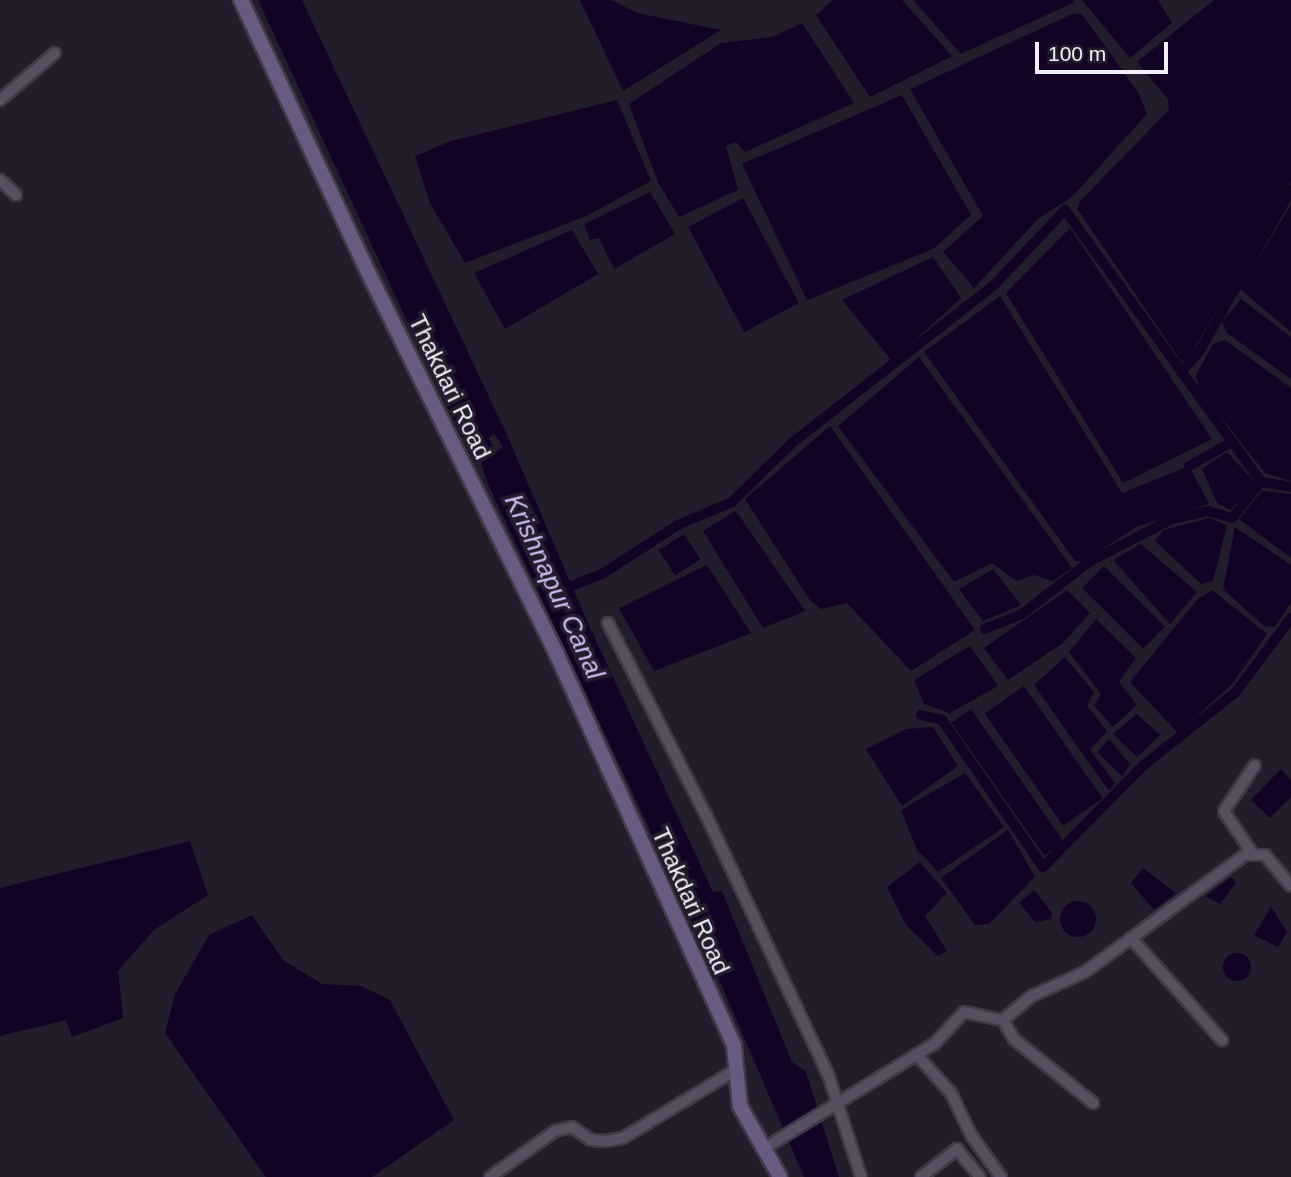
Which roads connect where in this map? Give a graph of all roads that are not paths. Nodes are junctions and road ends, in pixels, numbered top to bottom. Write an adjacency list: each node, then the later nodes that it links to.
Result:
1 (241, 0): 14 (street, Thakdari Road)
2 (55, 53): 3 (street)
3 (0, 100)
4 (0, 180): 5 (street)
5 (16, 195)
6 (608, 623): 16 (street)
7 (1255, 765): 8 (street)
8 (1252, 853): 9 (street); 10 (street)
9 (1291, 886)
10 (1130, 938): 11 (street); 12 (street)
11 (1003, 1020): 13 (street); 15 (street)
12 (1222, 1040)
13 (916, 1054): 16 (street); 23 (street)
14 (734, 1071): 17 (street, Thakdari Road); 18 (street)
15 (1093, 1103)
16 (830, 1107): 17 (street); 20 (street)
17 (769, 1145): 19 (street, Thakdari Road)
18 (491, 1177)
19 (780, 1177)
20 (861, 1177)
21 (921, 1177): 22 (street)
22 (980, 1177)
23 (1001, 1177)

